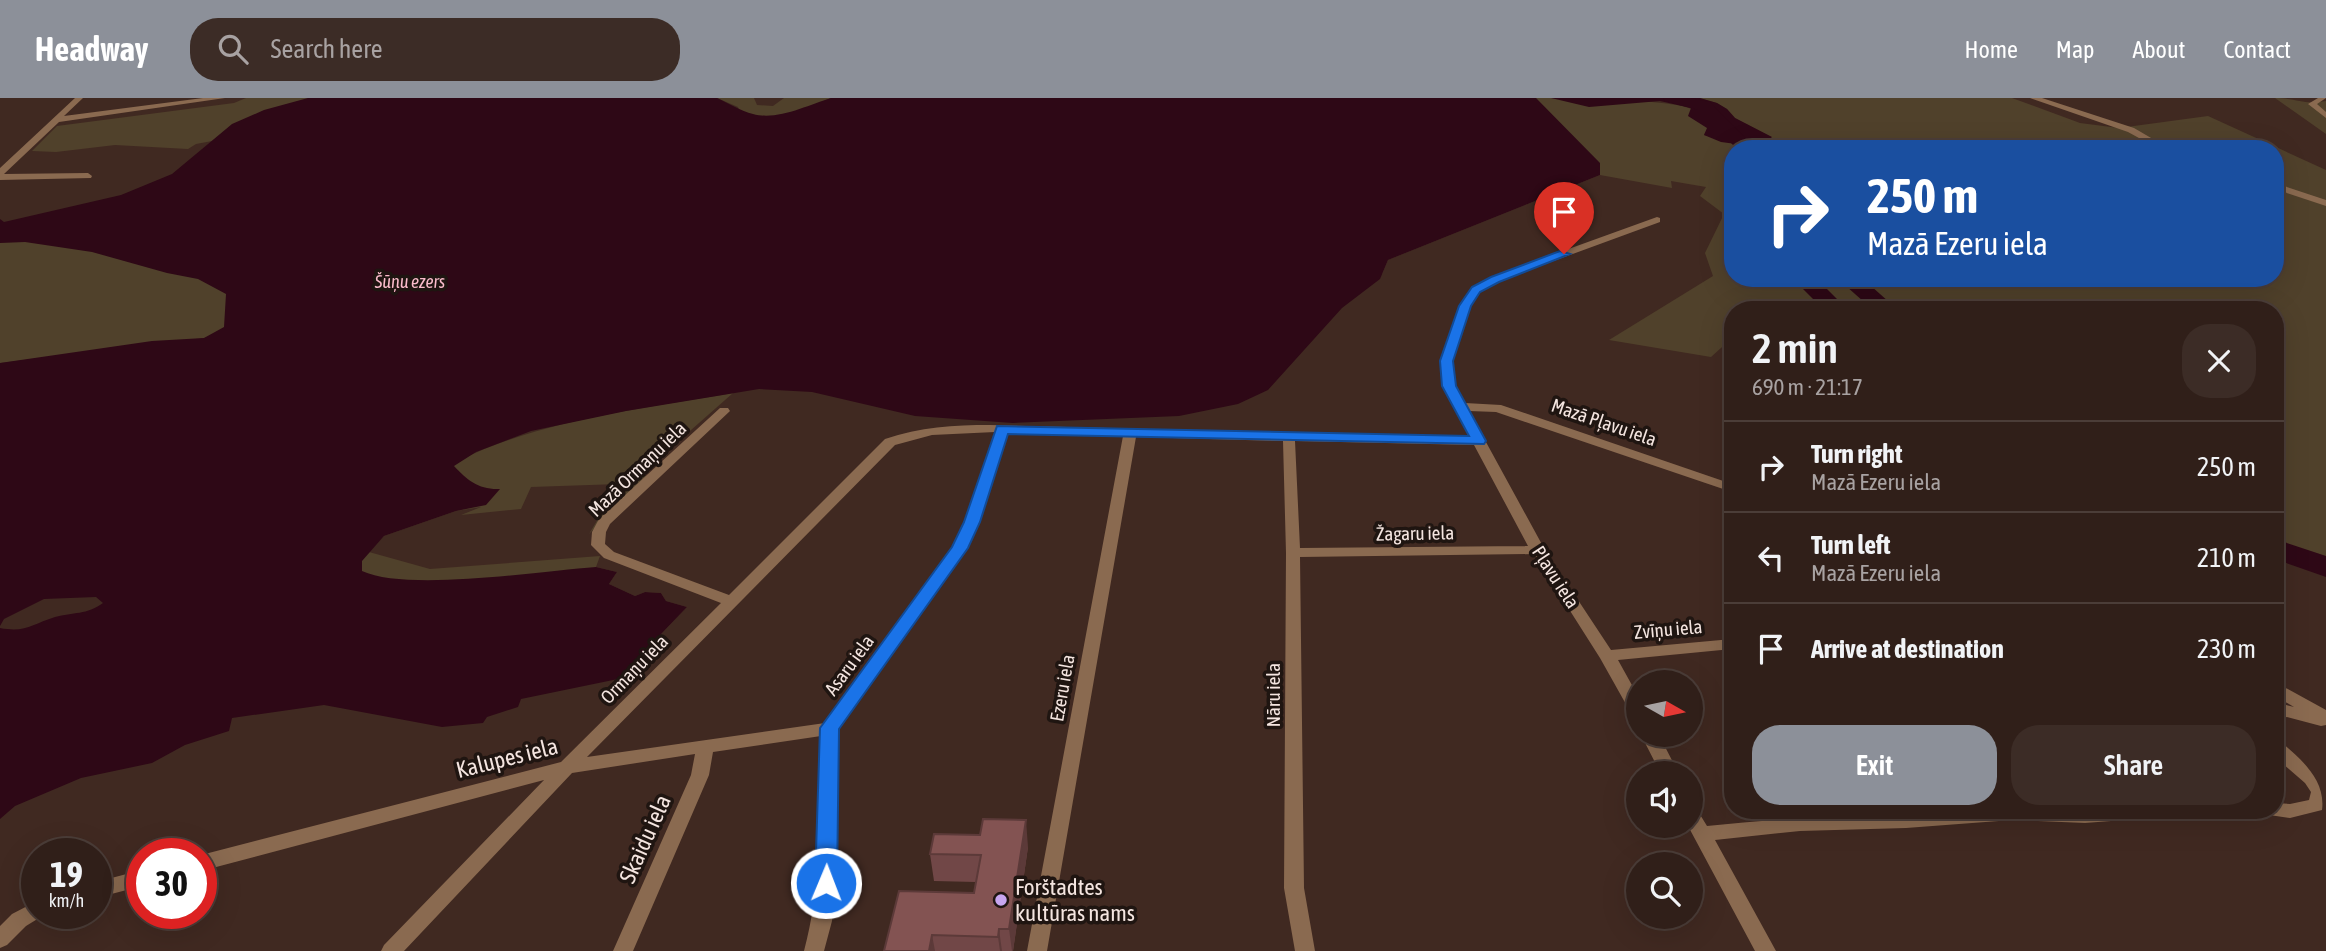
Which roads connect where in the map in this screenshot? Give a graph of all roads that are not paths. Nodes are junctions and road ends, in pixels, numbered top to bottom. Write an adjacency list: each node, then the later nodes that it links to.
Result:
1 (79, 98): 8 (street)
2 (221, 98): 8 (street)
3 (2034, 98): 9 (street)
4 (2303, 98): 6 (street)
5 (2324, 98): 6 (street)
6 (2312, 104): 7 (street)
7 (2326, 116)
8 (54, 120): 10 (street)
9 (2149, 140)
10 (3, 175): 11 (street)
11 (88, 176)
12 (2284, 189): 13 (street)
13 (2326, 203)
14 (1657, 220): 15 (street, Pļavu iela)
15 (1461, 407): 20 (street, Pļavu iela); 21 (street, Mazā Pļavu iela)
16 (724, 411): 24 (street, Mazā Ormaņu iela)
17 (1002, 429): 18 (street, Ormaņu iela); 24 (street, Ormaņu iela); 31 (street, Asaru iela)
18 (1130, 433): 19 (street, Ormaņu iela); 45 (street, Ezeru iela)
19 (1289, 438): 20 (street, Ormaņu iela); 23 (street, Nāru iela)
20 (1479, 441): 22 (street, Pļavu iela)
21 (1724, 485)
22 (1538, 550): 23 (street, Žagaru iela); 26 (street, Pļavu iela)
23 (1293, 554): 46 (street, Nāru iela)
24 (731, 601): 34 (street, Ormaņu iela)
25 (1724, 645): 26 (street, Zvīņu iela)
26 (1608, 656): 27 (street, Pļavu iela)
27 (1626, 689)
28 (2284, 694): 30 (street)
29 (2284, 710): 30 (street)
30 (2326, 720)
31 (830, 728): 32 (street, Kalupes iela); 44 (street)
32 (705, 745): 34 (street, Kalupes iela); 43 (street, Skaidu iela)
33 (2284, 755): 35 (street)
34 (567, 767): 39 (street, Kalupes iela); 42 (street, Ormaņu iela)
35 (2284, 811)
36 (1932, 819): 37 (street)
37 (1703, 834)
38 (1703, 836): 47 (street)
39 (217, 859)
40 (21, 919): 41 (street)
41 (0, 939)
42 (391, 951)
43 (623, 951)
44 (814, 951)
45 (1037, 951)
46 (1305, 951)
47 (1766, 951)

